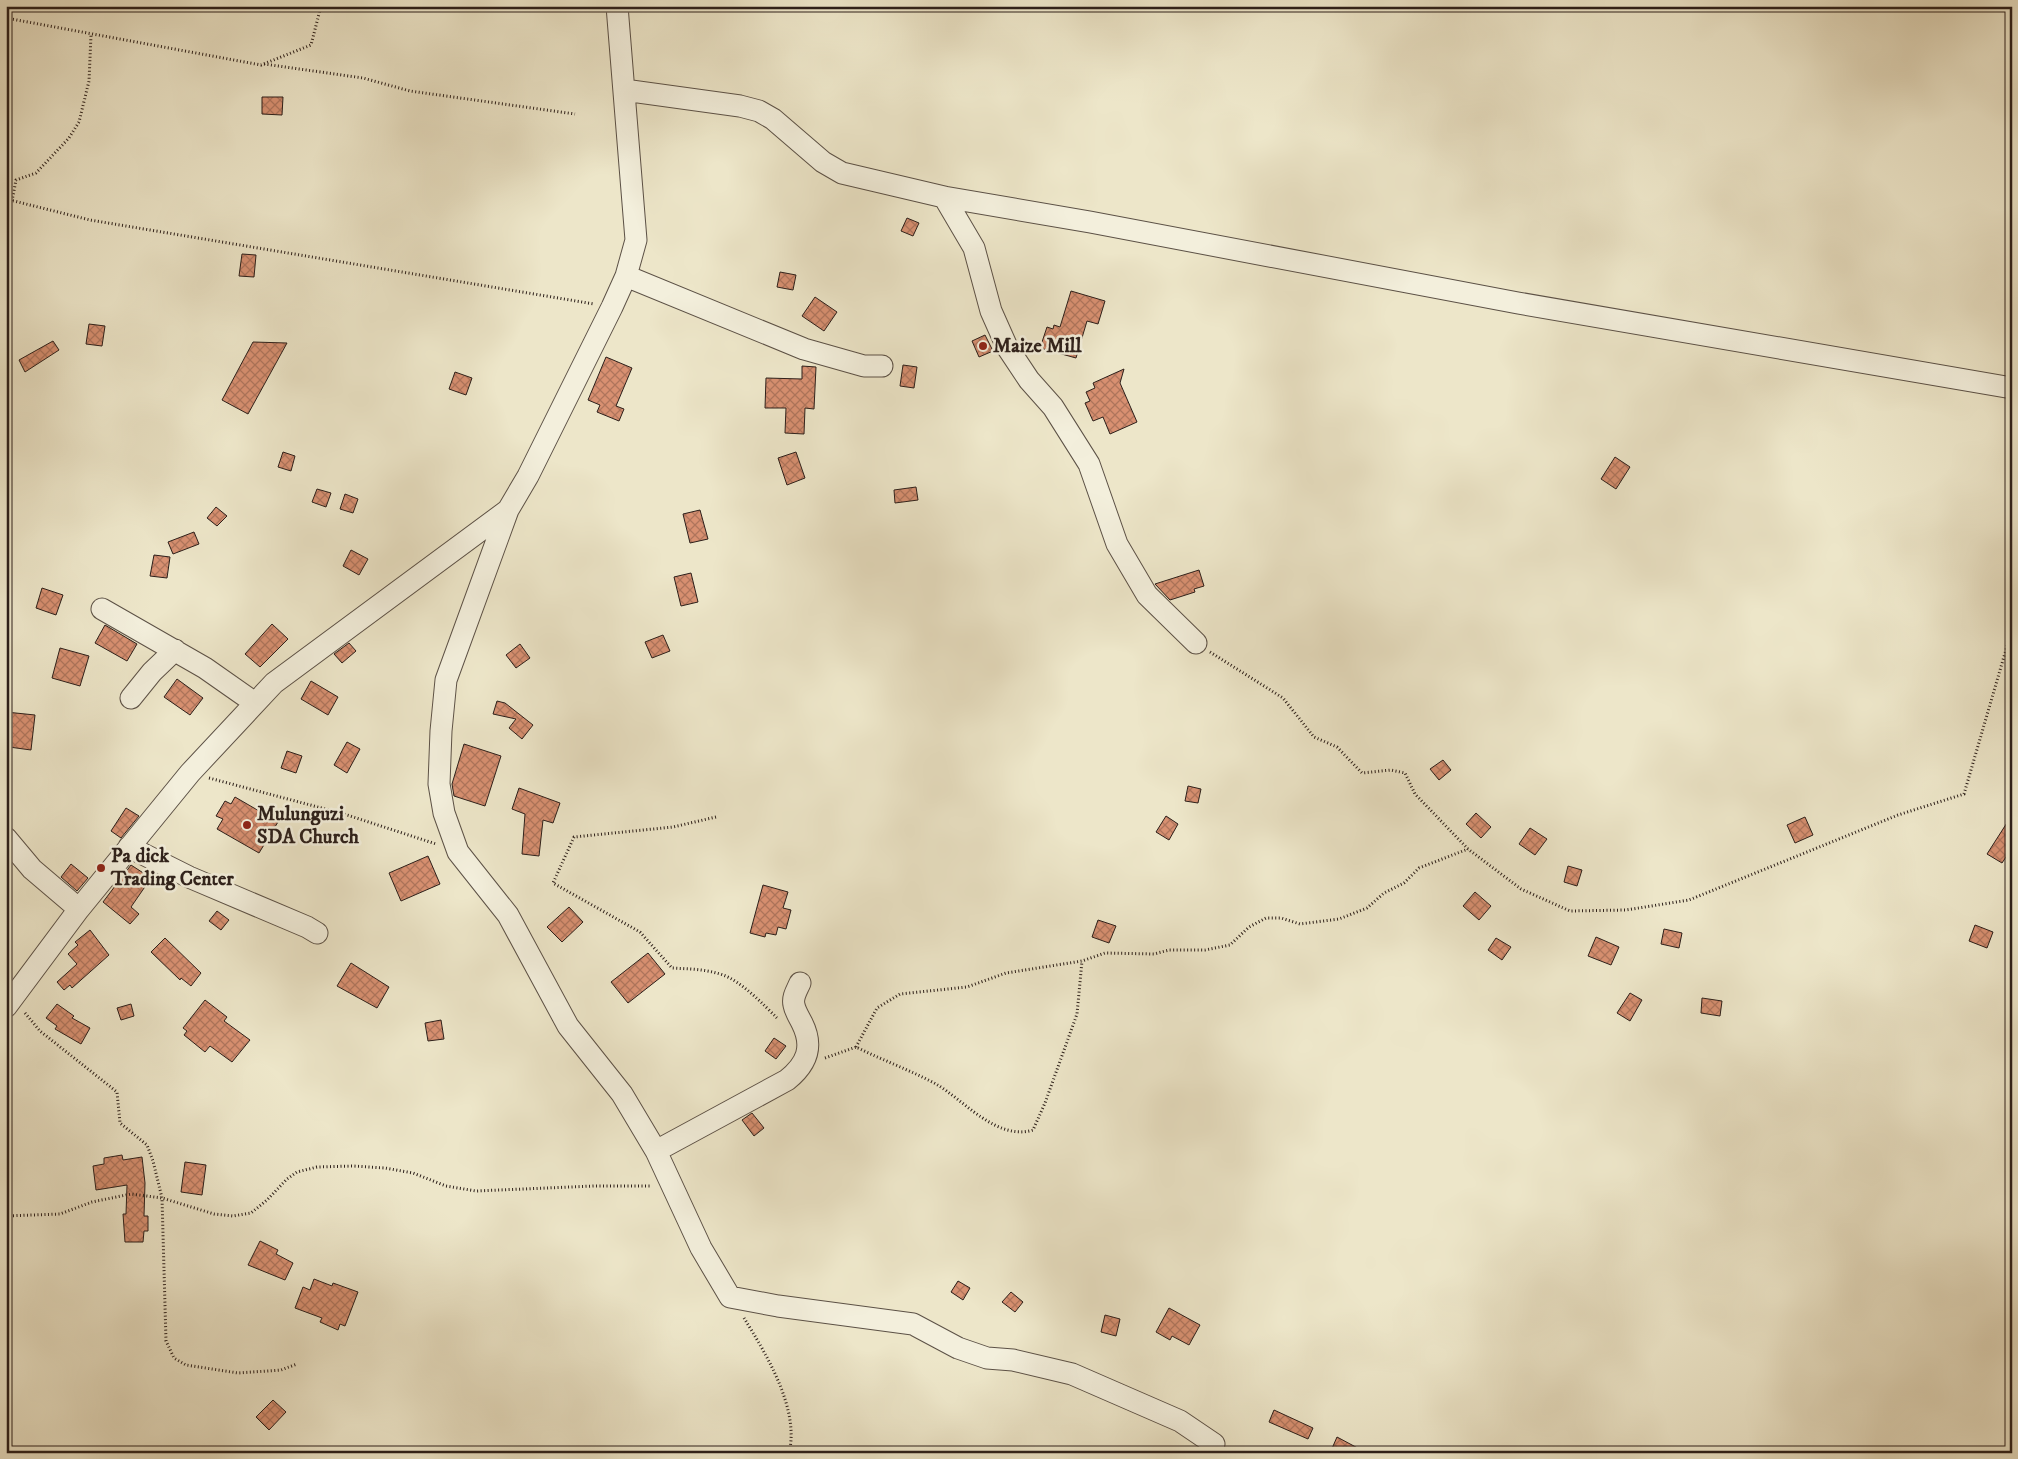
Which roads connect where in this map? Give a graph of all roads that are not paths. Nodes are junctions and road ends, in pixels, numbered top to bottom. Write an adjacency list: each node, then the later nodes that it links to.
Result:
1 (618, 6): 2 (street)
2 (624, 90): 3 (street); 4 (street)
3 (944, 197): 6 (street); 9 (street)
4 (626, 276): 5 (street); 7 (street)
5 (882, 366)
6 (2012, 388)
7 (508, 510): 12 (street); 19 (street)
8 (102, 609): 10 (street)
9 (1196, 644)
10 (174, 650): 11 (street); 12 (street)
11 (131, 698)
12 (255, 702): 14 (street)
13 (6, 838): 15 (street)
14 (129, 847): 15 (street); 16 (street)
15 (79, 909): 18 (street)
16 (317, 933)
17 (800, 983): 19 (street)
18 (10, 1003)
19 (659, 1160): 20 (street)
20 (1214, 1444)

